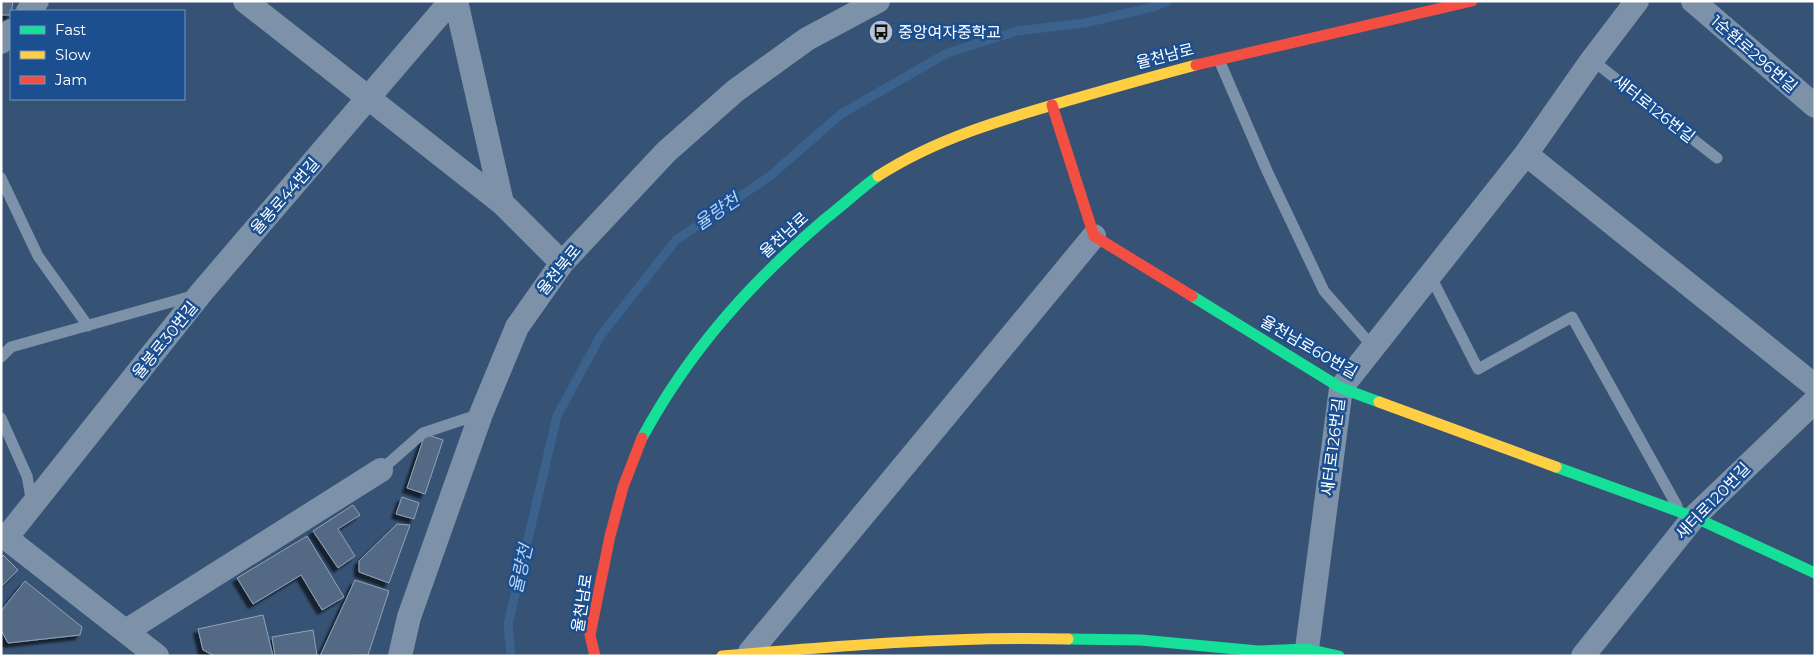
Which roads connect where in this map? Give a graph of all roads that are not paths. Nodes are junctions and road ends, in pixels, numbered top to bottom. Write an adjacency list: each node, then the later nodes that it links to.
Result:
1 (245, 1): 12 (street)
2 (451, 1): 12 (street, 율봉로44번길)
3 (456, 1): 18 (street)
4 (878, 1): 20 (street, 율천북로)
5 (1472, 1): 10 (street, 율천남로)
6 (1637, 1): 11 (street, 새터로126번길)
7 (1693, 1): 14 (street, 1순환로296번길)
8 (10, 32): 9 (street)
9 (1, 42)
10 (1218, 60): 13 (street, 율천남로); 24 (lane, 율천남로)
11 (1592, 60): 15 (street, 새터로126번길); 16 (lane, 새터로126번길)
12 (368, 98): 18 (street); 22 (street, 율봉로44번길)
13 (1052, 105): 19 (street); 42 (street, 율천남로)
14 (1815, 106)
15 (1526, 154): 21 (street, 새터로126번길); 26 (street)
16 (1716, 158)
17 (1, 178): 23 (lane)
18 (502, 203): 20 (street)
19 (1094, 236): 27 (street, 율천남로60번길); 38 (street)
20 (562, 263): 29 (street, 율천북로)
21 (1430, 275): 24 (street, 새터로126번길); 33 (lane)
22 (202, 293): 23 (lane, 율봉로30번길); 32 (street, 율봉로30번길)
23 (88, 326): 25 (lane, 율봉로30번길)
24 (1373, 347): 27 (street, 새터로126번길)
25 (2, 356)
26 (1815, 386)
27 (1340, 388): 33 (street, 율천남로60번길); 37 (street, 새터로126번길)
28 (1815, 401): 33 (street, 새터로120번길)
29 (481, 414): 31 (lane); 41 (street, 율천북로)
30 (1, 418): 32 (lane)
31 (381, 470): 36 (street)
32 (33, 505): 34 (street, 율봉로30번길)
33 (1687, 515): 35 (street, 율천남로60번길); 45 (street, 새터로120번길)
34 (4, 536): 36 (street, 율봉로30번길)
35 (1815, 573)
36 (126, 631): 40 (street, 율봉로30번길)
37 (1307, 648): 39 (street); 44 (street)
38 (750, 652): 39 (street); 43 (street)
39 (1256, 653)
40 (157, 656)
41 (400, 656)
42 (594, 656)
43 (722, 656)
44 (1339, 656)
45 (1583, 656)

